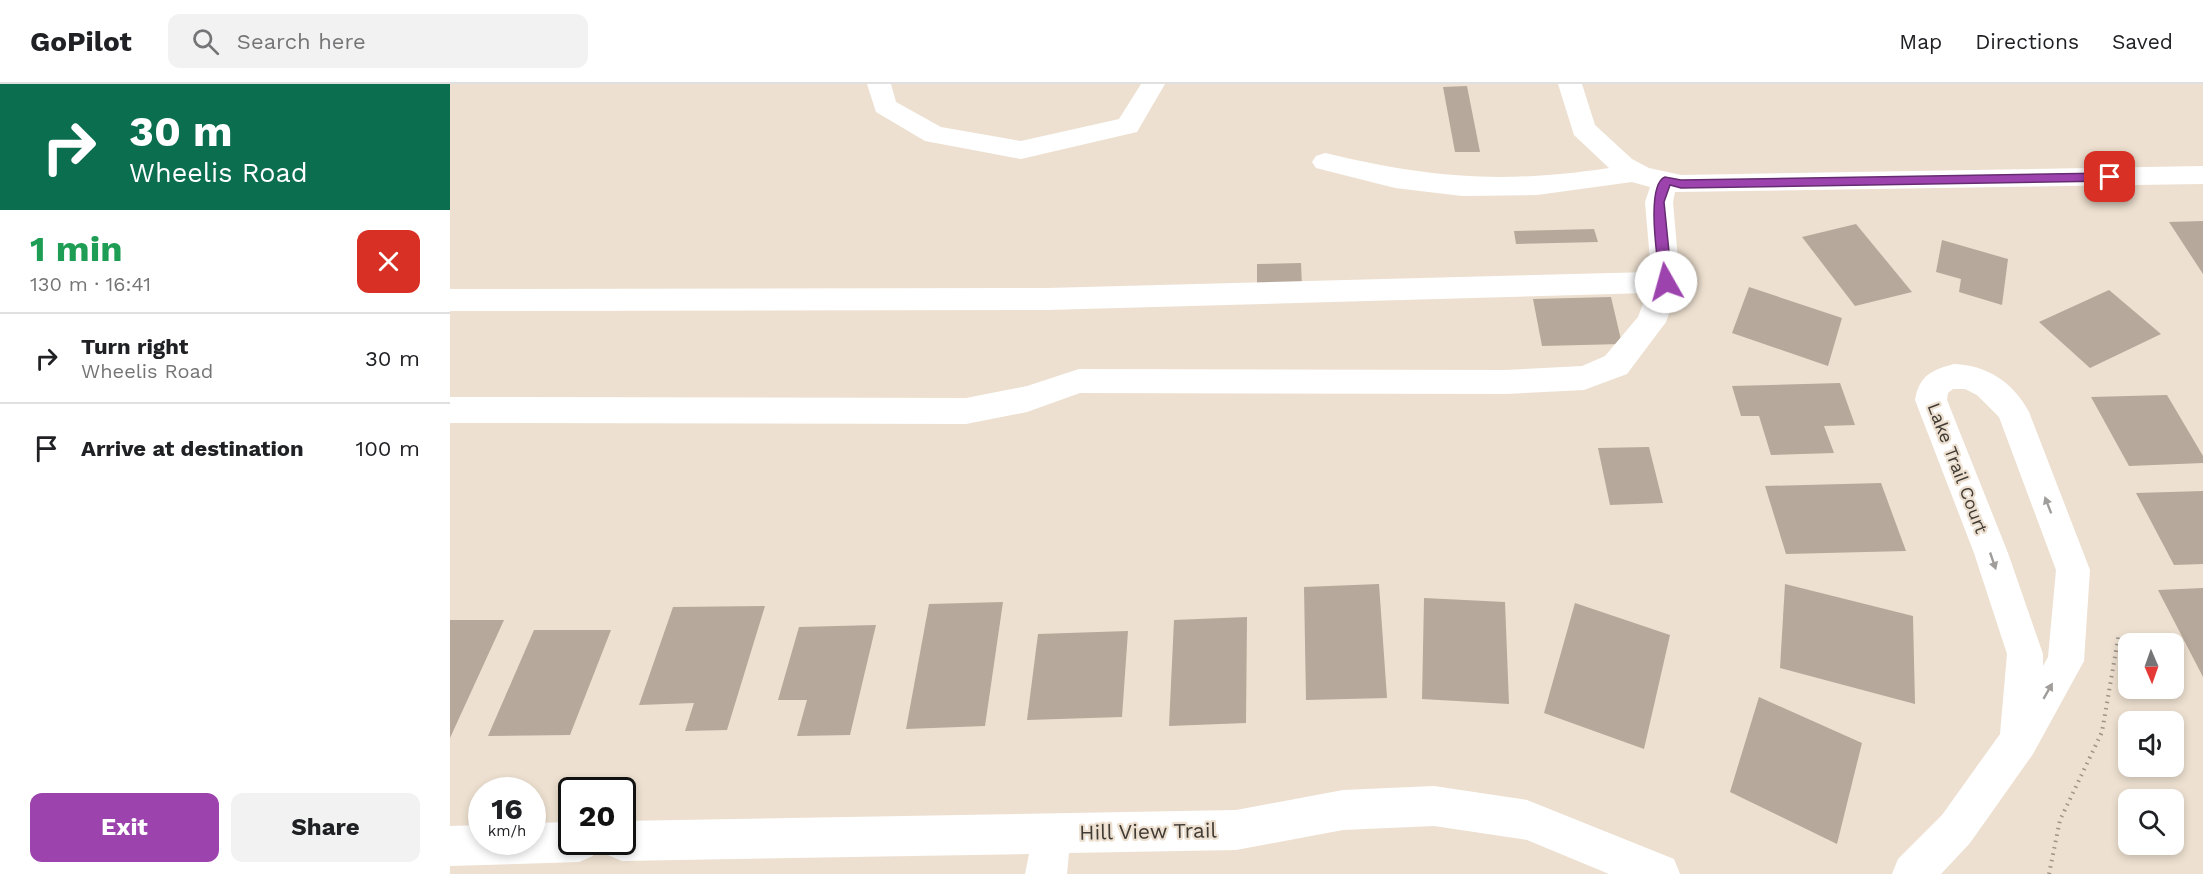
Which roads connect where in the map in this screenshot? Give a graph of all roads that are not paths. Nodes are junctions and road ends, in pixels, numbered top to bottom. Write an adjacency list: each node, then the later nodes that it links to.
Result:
1 (879, 84): 2 (street)
2 (1153, 84)
3 (1570, 84): 5 (street)
4 (1325, 162): 5 (street)
5 (1636, 172): 7 (street)
6 (2203, 175): 7 (street)
7 (1665, 181): 8 (street)
8 (1666, 282): 9 (street); 10 (street)
9 (450, 300)
10 (450, 410)
11 (2019, 741): 11 (street, Lake Trail Court, one-way to 11); 18 (street, Lake Trail Court)
12 (1052, 832): 13 (street, Hill View Trail); 16 (street); 17 (street, Hill View Trail)
13 (636, 841)
14 (558, 843): 15 (street)
15 (450, 846)
16 (1046, 874)
17 (1659, 874)
18 (1913, 874)

